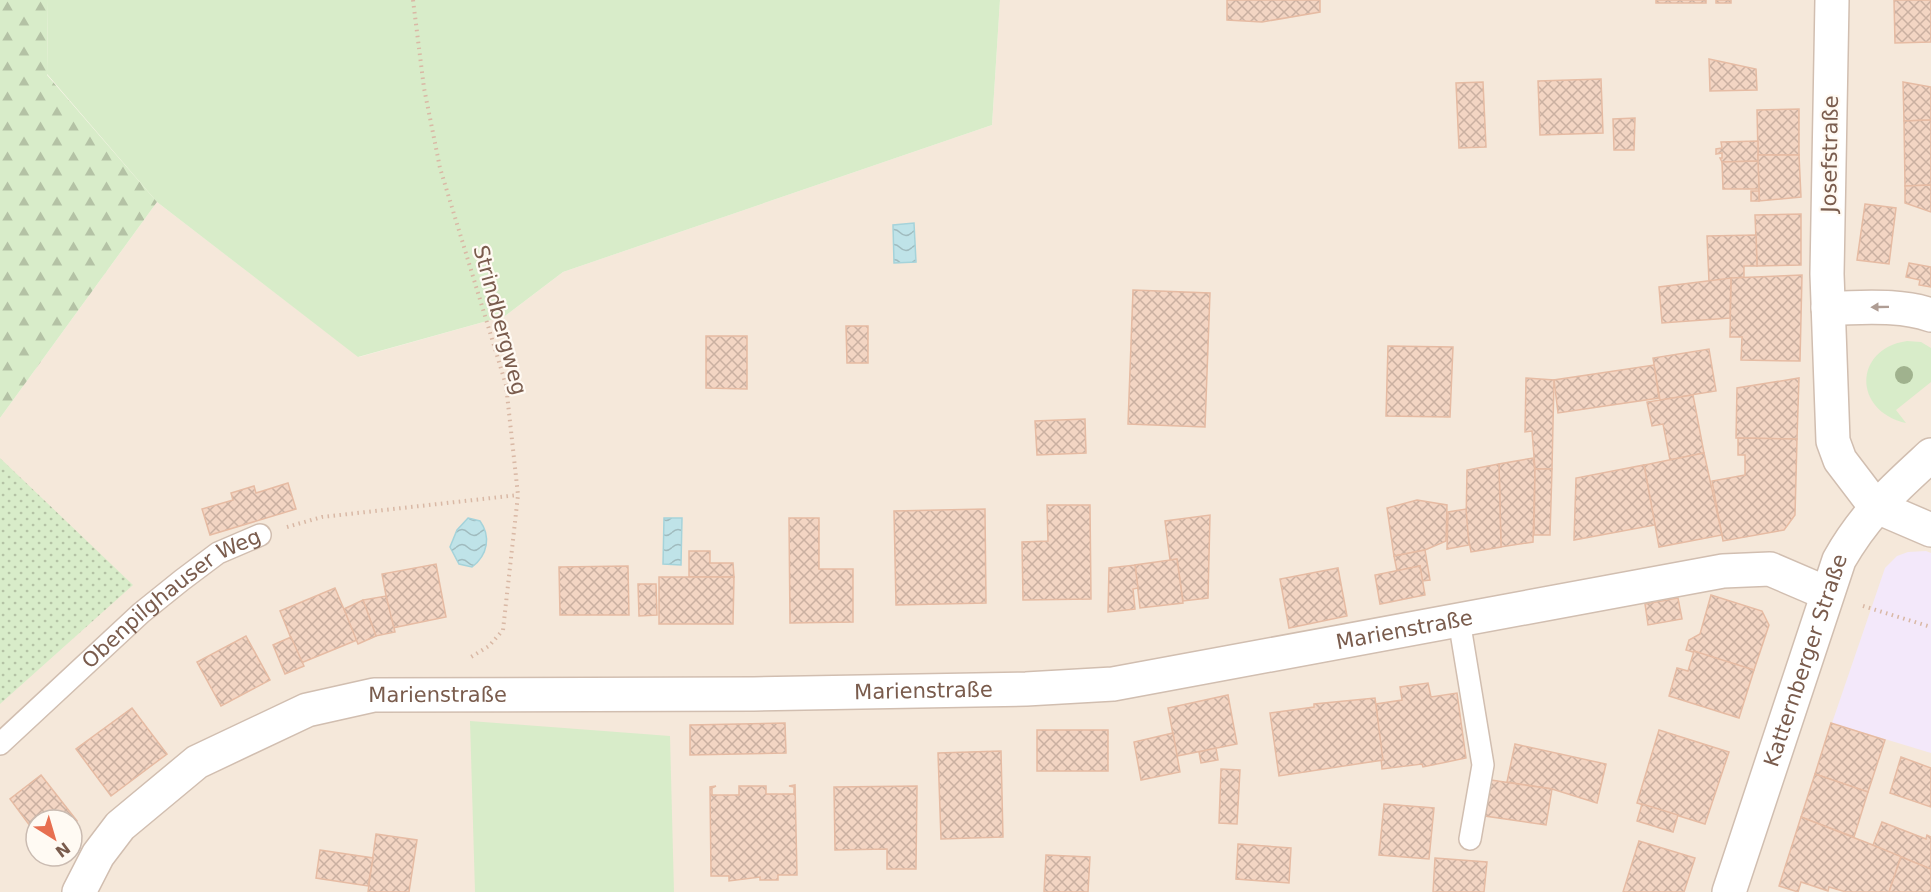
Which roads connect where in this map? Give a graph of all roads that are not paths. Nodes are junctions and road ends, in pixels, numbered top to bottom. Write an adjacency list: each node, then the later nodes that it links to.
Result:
1 (1832, 0): 2 (street, Josefstraße)
2 (1828, 308): 3 (street, one-way to 2); 5 (street, Josefstraße)
3 (1931, 315)
4 (1931, 455): 5 (street, Katternberger Straße)
5 (1875, 506): 6 (street); 8 (street, Katternberger Straße)
6 (1931, 530)
7 (260, 535): 10 (lane, Obenpilghauser Weg)
8 (1826, 593): 9 (street, Marienstraße); 13 (street, Katternberger Straße)
9 (1459, 620): 11 (lane); 12 (street, Marienstraße)
10 (0, 744)
11 (1470, 839)
12 (79, 892)
13 (1729, 892)

